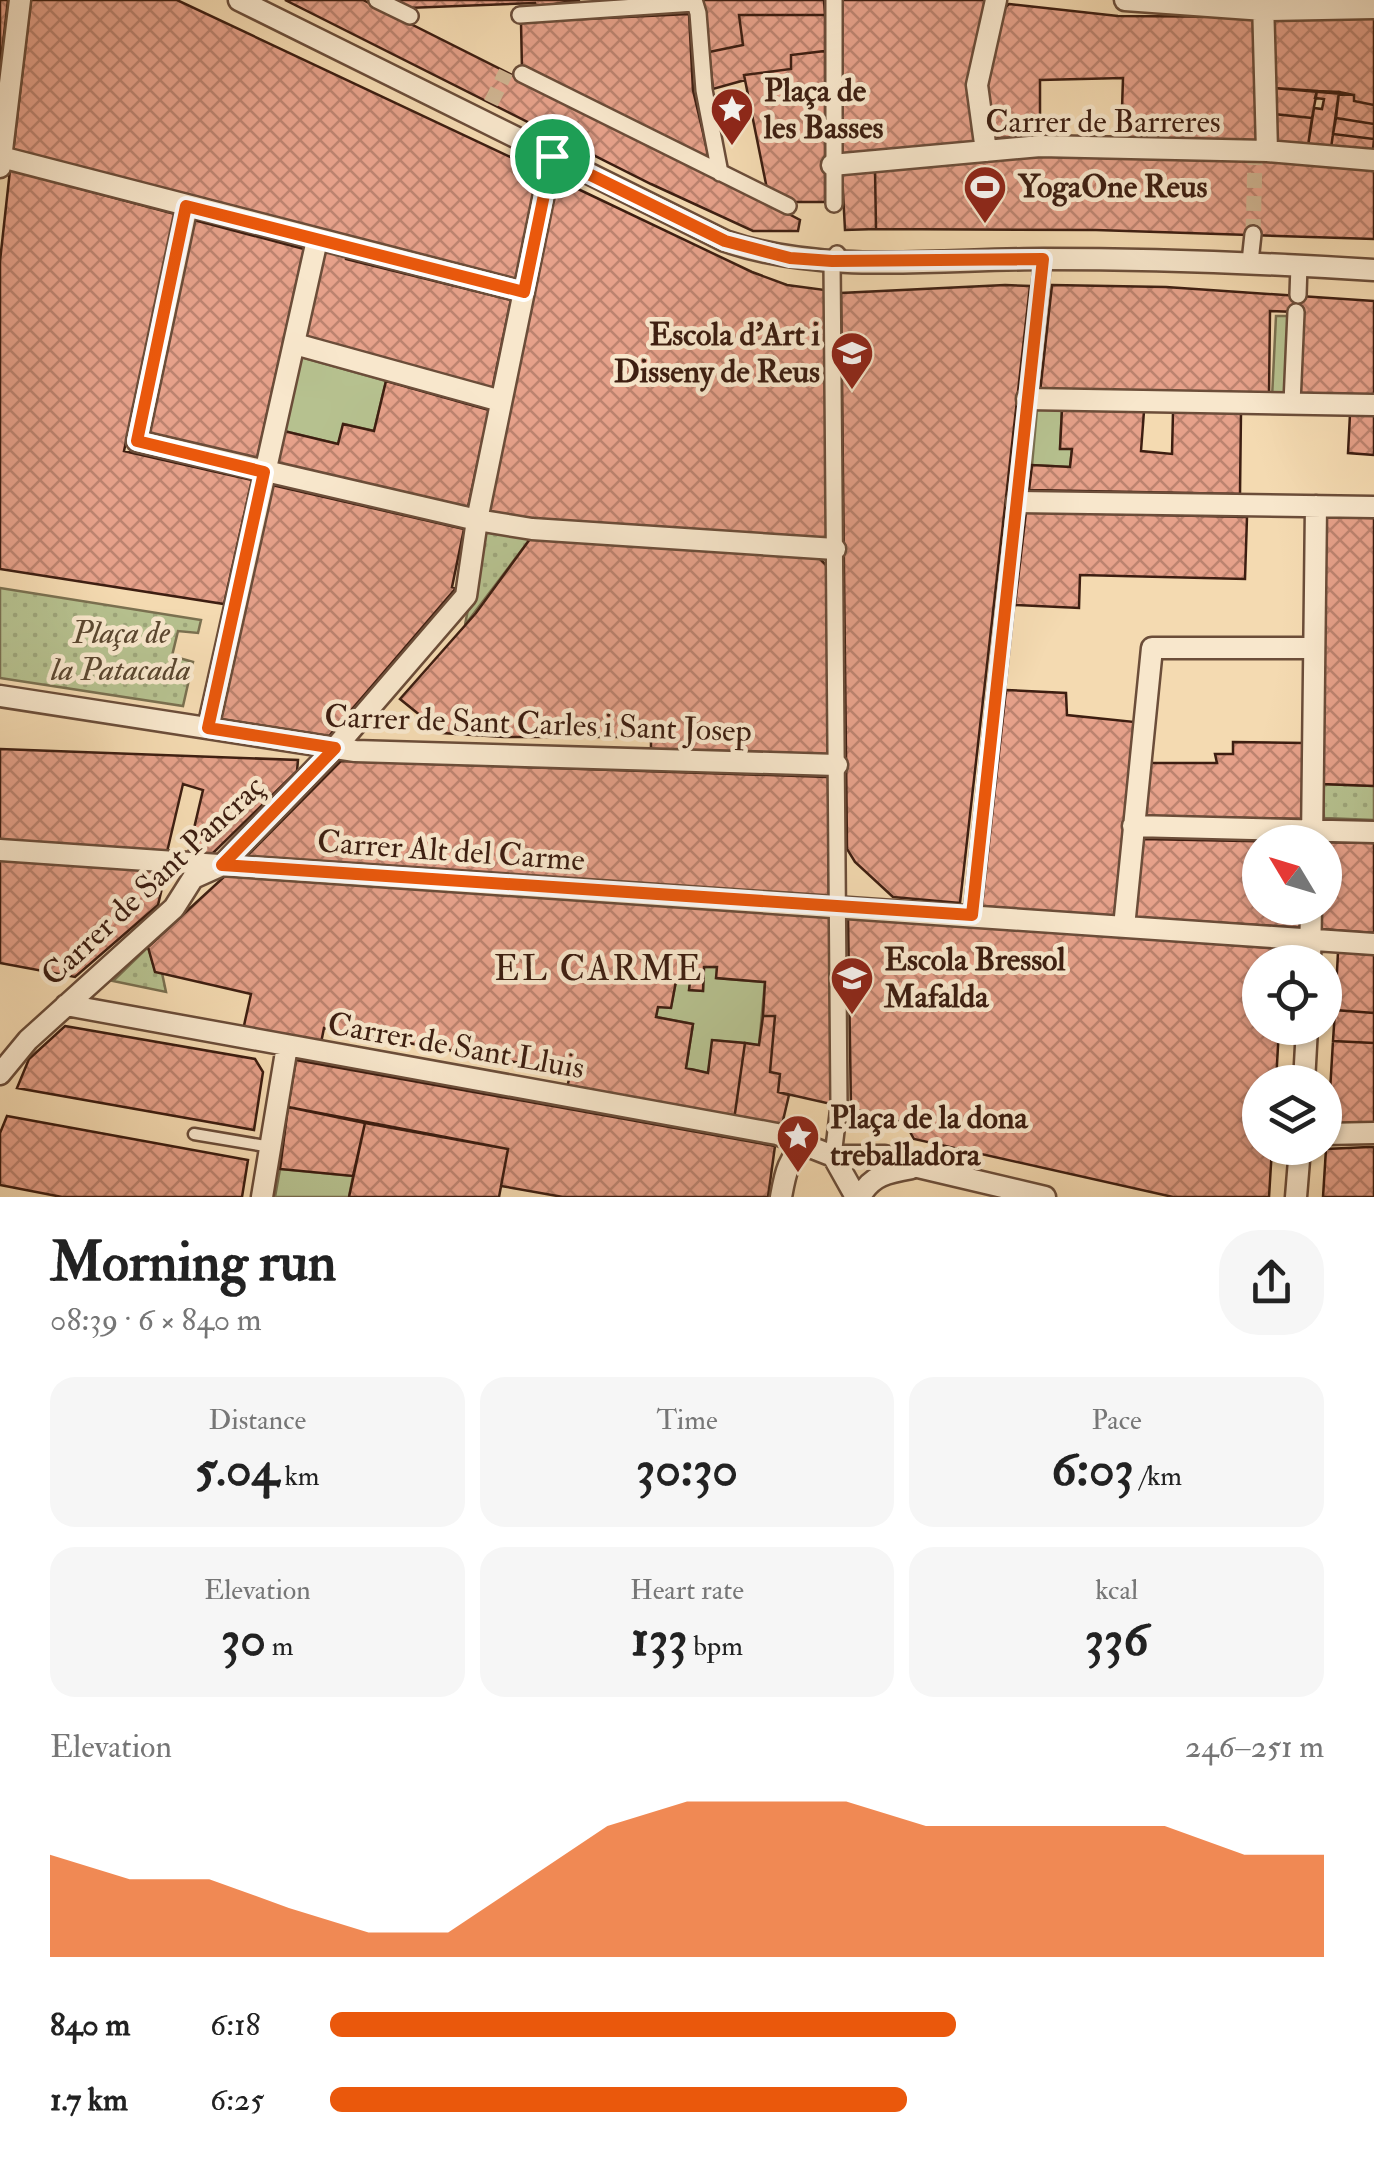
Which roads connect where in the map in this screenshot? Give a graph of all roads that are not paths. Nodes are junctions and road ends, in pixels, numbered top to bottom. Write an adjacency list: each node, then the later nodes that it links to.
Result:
1 (20, 0): 16 (street)
2 (239, 0): 15 (street)
3 (376, 0): 11 (street)
4 (834, 0): 18 (street)
5 (996, 0): 13 (street)
6 (1125, 0): 8 (street)
7 (694, 2): 10 (street); 20 (street)
8 (1263, 5): 9 (street); 14 (street)
9 (1374, 8)
10 (520, 15)
11 (410, 16)
12 (522, 74): 20 (street)
13 (986, 151): 14 (street, Carrer de Barreres); 18 (street, Carrer de Barreres)
14 (1259, 154): 17 (street, Carrer de Barreres)
15 (552, 156): 26 (street); 31 (street)
16 (1, 157): 19 (street); 22 (street)
17 (1374, 160)
18 (832, 165): 21 (street)
19 (0, 168)
20 (720, 173): 23 (street)
21 (834, 204)
22 (186, 206): 25 (street); 37 (street)
23 (788, 206)
24 (1252, 234): 28 (street)
25 (317, 240): 31 (street); 32 (street)
26 (835, 258): 27 (street); 42 (street)
27 (1043, 259): 28 (street); 33 (street)
28 (1250, 262): 29 (street)
29 (1299, 266): 30 (street); 35 (street)
30 (1374, 270)
31 (524, 292): 34 (street)
32 (294, 344): 34 (street); 37 (street)
33 (1028, 399): 35 (street); 38 (street)
34 (500, 401): 41 (street)
35 (1292, 403): 36 (street)
36 (1374, 404)
37 (264, 472): 41 (street); 45 (street)
38 (1017, 502): 39 (street); 56 (street)
39 (1316, 506): 40 (street); 43 (street)
40 (1374, 507)
41 (476, 520): 42 (street); 46 (street, Carrer de Sant Pancraç)
42 (836, 549): 47 (street)
43 (1314, 648): 48 (street); 49 (street)
44 (0, 696): 45 (street, Carrer de Sant Carles i Sant Josep)
45 (208, 728): 46 (street, Carrer de Sant Carles i Sant Josep)
46 (335, 748): 47 (street, Carrer de Sant Carles i Sant Josep); 54 (street, Carrer de Sant Pancraç)
47 (837, 766): 55 (street)
48 (1312, 825)
49 (1133, 826): 50 (street); 58 (street)
50 (1242, 832)
51 (1374, 832): 52 (street)
52 (1342, 834)
53 (0, 850): 54 (street, Carrer Alt del Carme)
54 (222, 865): 55 (street, Carrer Alt del Carme); 62 (street, Carrer de Sant Pancraç)
55 (839, 908): 56 (street, Carrer Alt del Carme); 70 (street)
56 (972, 915): 58 (street, Carrer Alt del Carme)
57 (1311, 925): 59 (street)
58 (1124, 926): 59 (street, Carrer Alt del Carme)
59 (1311, 940): 60 (street, Carrer Alt del Carme); 61 (street)
60 (1374, 944)
61 (1311, 945)
62 (66, 1004): 63 (street, Carrer de Sant Lluis); 64 (street, Carrer de Sant Pancraç)
63 (287, 1046): 68 (street, Carrer de Sant Lluis); 69 (street)
64 (0, 1074)
65 (194, 1134): 69 (lane)
66 (1342, 1134): 67 (street)
67 (1374, 1134)
68 (807, 1144): 70 (street, Carrer de Sant Lluis); 74 (street)
69 (271, 1147): 73 (street)
70 (833, 1156): 72 (street); 75 (street)
71 (1299, 1165): 77 (street)
72 (918, 1167): 75 (street); 76 (street)
73 (262, 1197)
74 (781, 1197)
75 (858, 1197)
76 (1045, 1197)
77 (1296, 1197)

